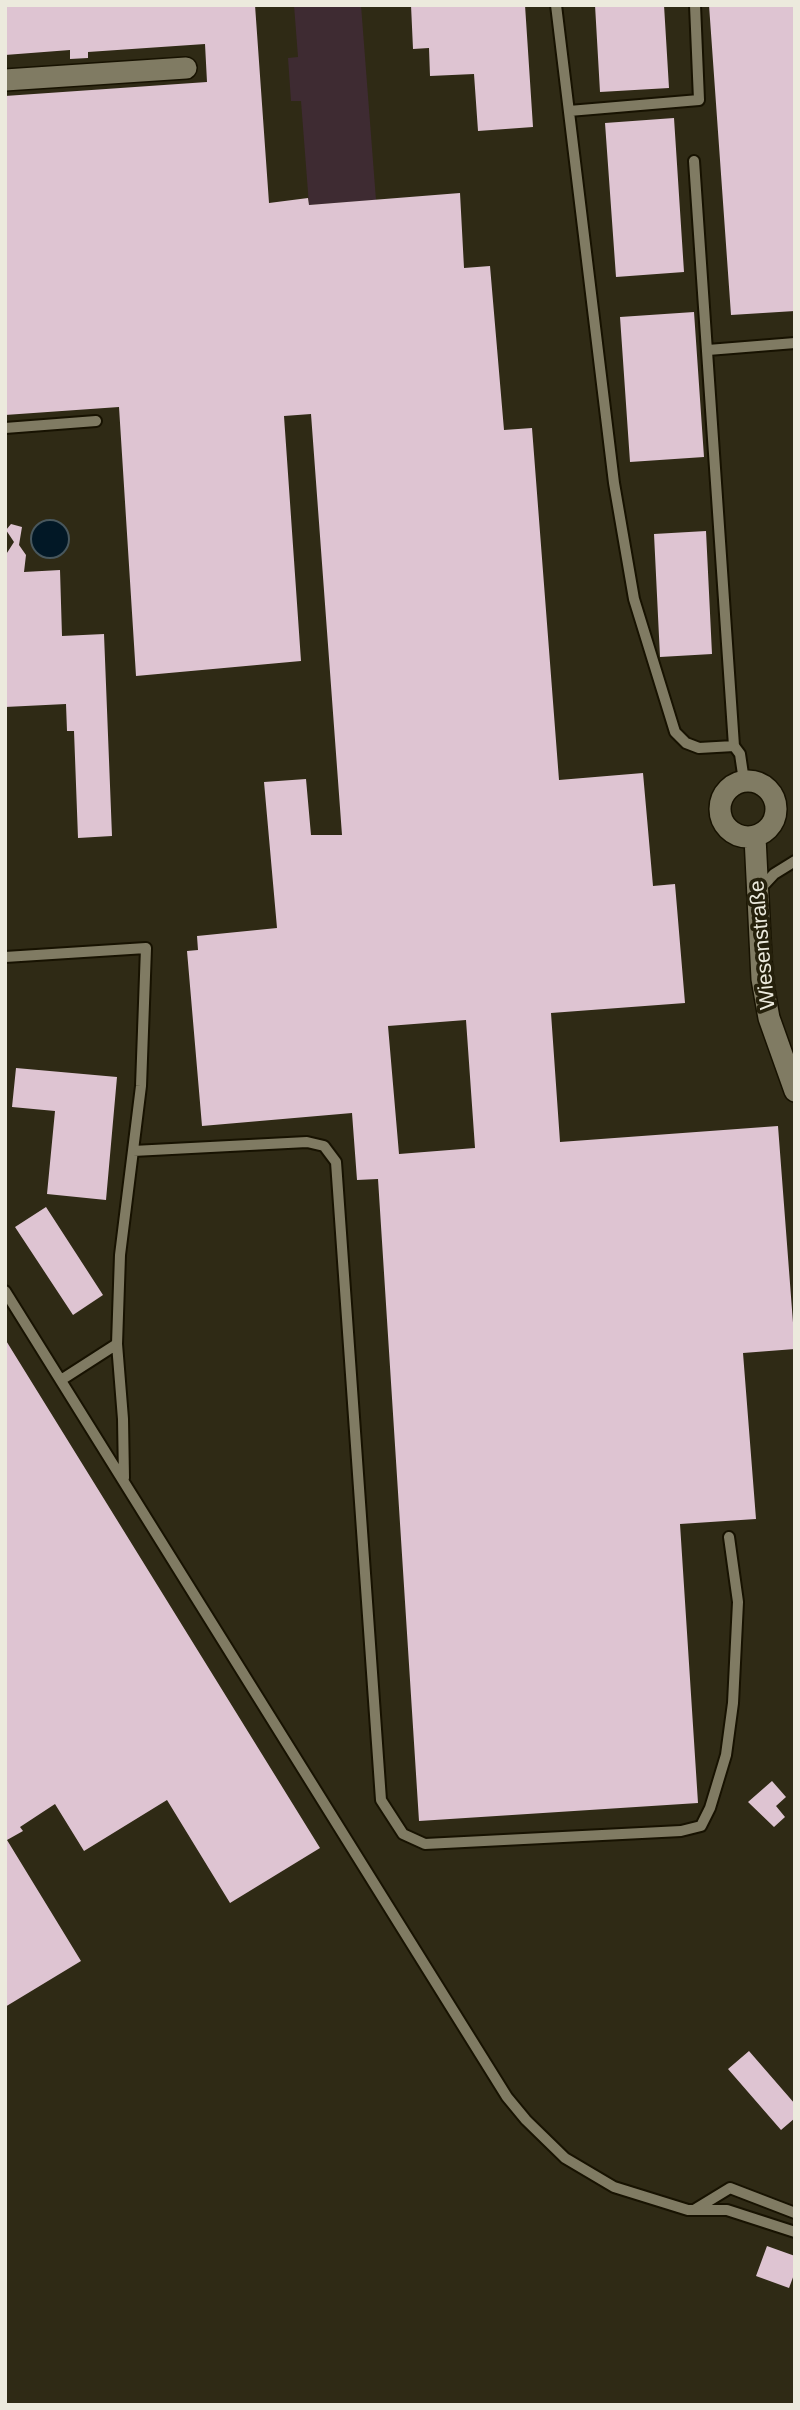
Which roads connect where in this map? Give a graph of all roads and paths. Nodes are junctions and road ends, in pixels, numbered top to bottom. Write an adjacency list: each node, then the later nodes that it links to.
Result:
1 (556, 5): 5 (lane)
2 (695, 5): 5 (lane)
3 (186, 68): 4 (street)
4 (5, 80)
5 (569, 111): 11 (lane)
6 (694, 161): 8 (lane)
7 (795, 343): 8 (lane)
8 (708, 350): 11 (lane)
9 (96, 421): 10 (lane)
10 (5, 428)
11 (734, 746): 12 (lane)
12 (744, 781): 13 (street); 14 (street)
13 (785, 803): 14 (street)
14 (755, 837): 16 (street, Wiesenstraße)
15 (795, 861): 16 (lane)
16 (758, 891): 18 (street, Wiesenstraße)
17 (5, 957): 19 (lane)
18 (795, 1091)
19 (133, 1150): 21 (lane); 24 (lane)
20 (5, 1291): 22 (lane)
21 (117, 1344): 22 (lane); 23 (lane)
22 (61, 1380): 23 (lane)
23 (124, 1478): 25 (lane)
24 (729, 1537)
25 (694, 2210): 26 (lane); 27 (lane)
26 (795, 2213)
27 (795, 2232)

